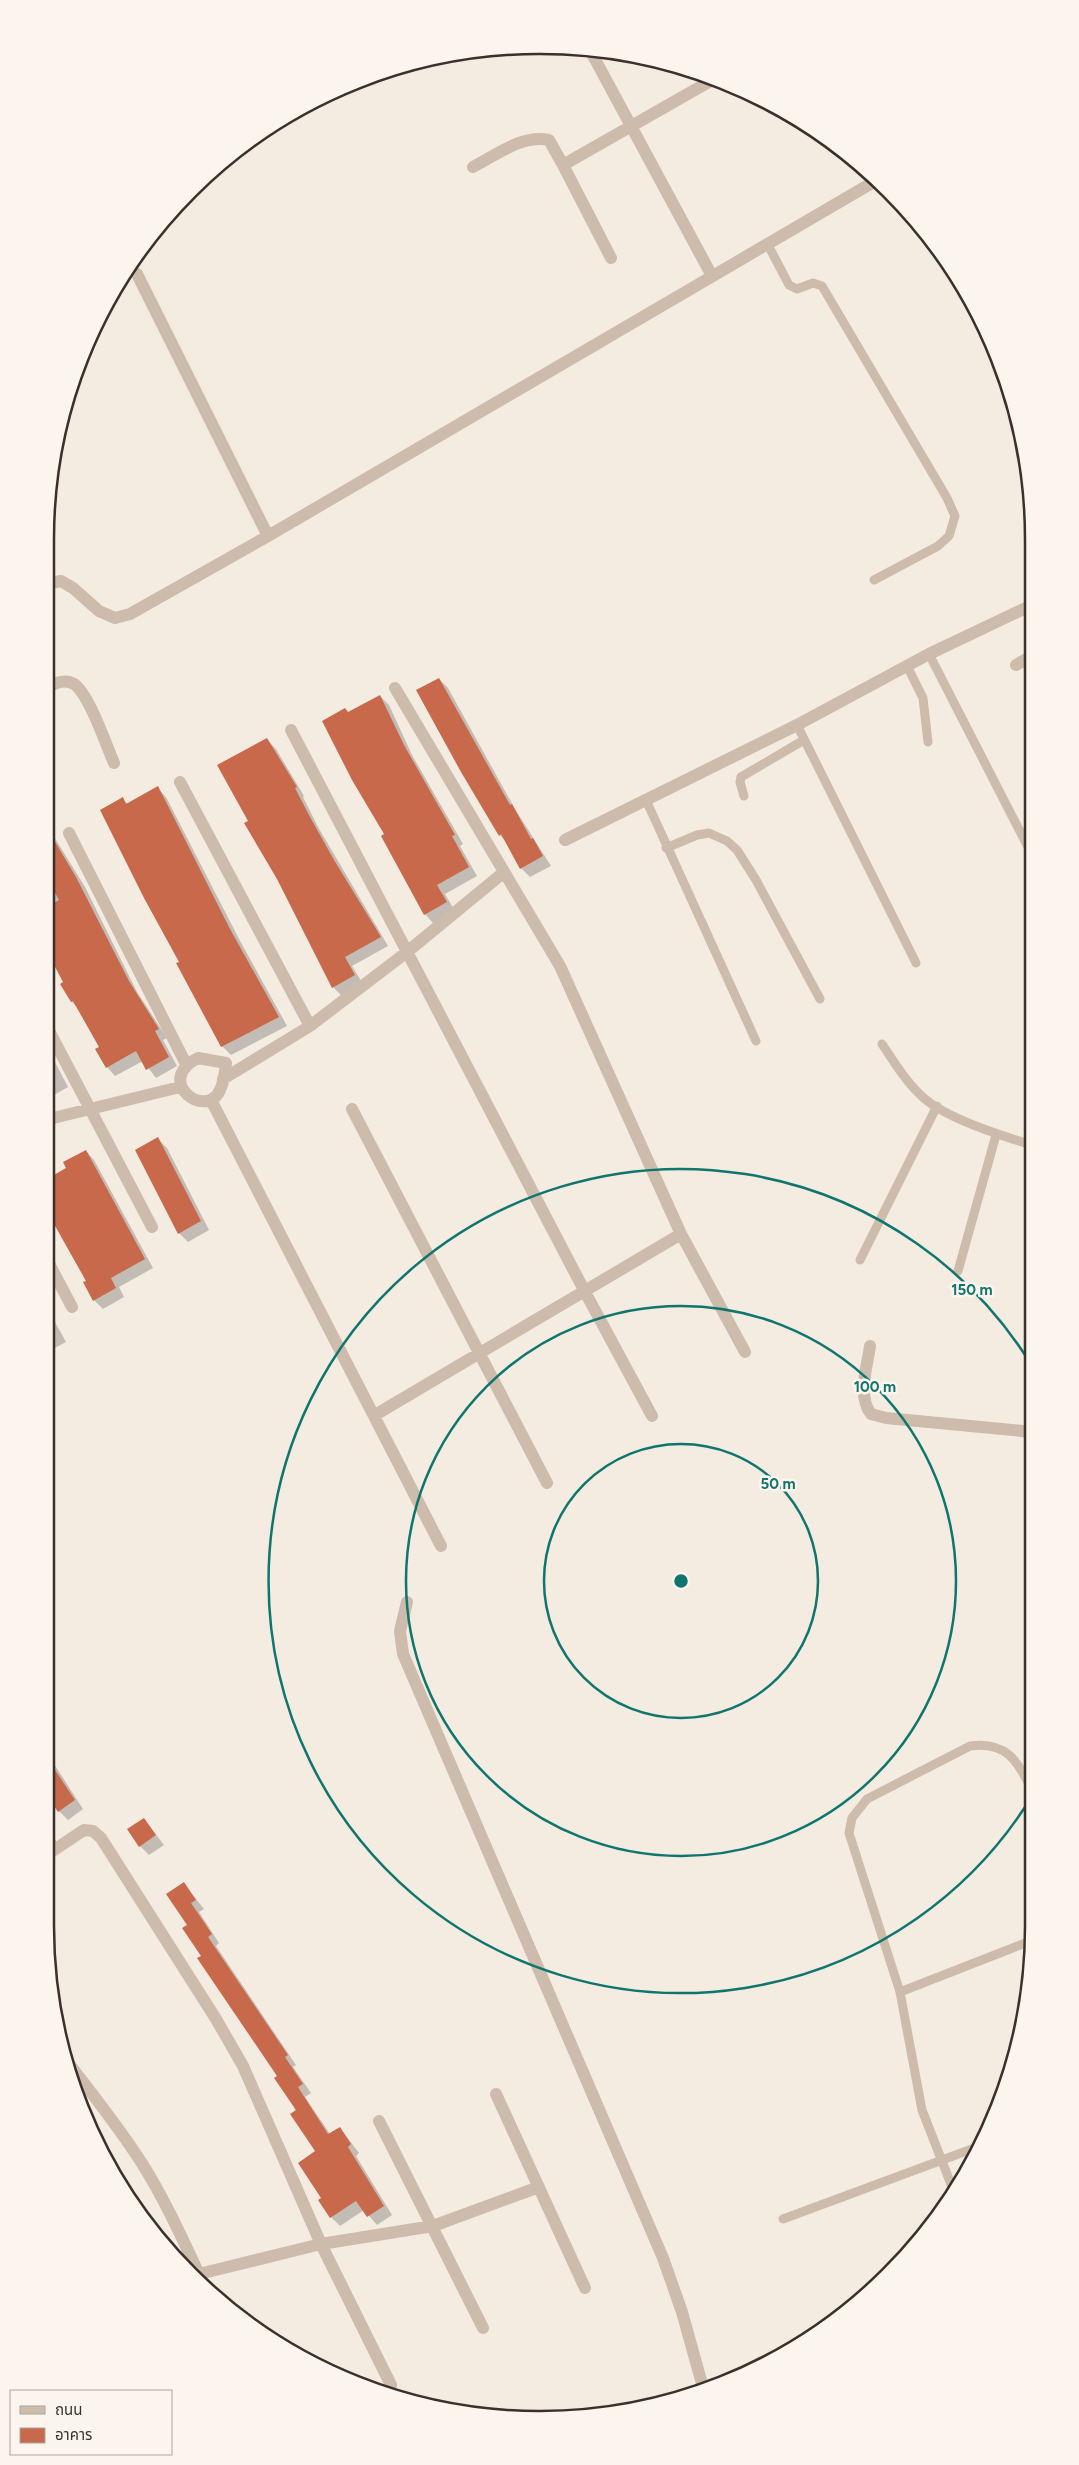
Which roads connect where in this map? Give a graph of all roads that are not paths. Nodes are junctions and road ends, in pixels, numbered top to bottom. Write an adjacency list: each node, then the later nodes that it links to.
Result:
1 (594, 57): 3 (street)
2 (706, 84): 3 (street)
3 (632, 126): 4 (street); 10 (street)
4 (563, 165): 5 (street); 8 (street)
5 (473, 167)
6 (870, 184): 7 (street)
7 (767, 243): 10 (street); 12 (lane)
8 (611, 258)
9 (136, 274): 11 (street)
10 (712, 276): 11 (street)
11 (268, 536): 13 (street)
12 (874, 580)
13 (54, 583)
14 (1025, 608): 15 (street)
15 (929, 654): 18 (street); 31 (lane)
16 (1025, 660): 17 (street)
17 (1016, 664)
18 (907, 666): 21 (street); 24 (lane)
19 (54, 684): 25 (street)
20 (395, 688): 33 (street)
21 (797, 725): 23 (lane); 28 (street)
22 (291, 730): 34 (street)
23 (804, 740): 27 (lane); 35 (lane)
24 (928, 742)
25 (114, 763)
26 (180, 782): 37 (street)
27 (744, 796)
28 (646, 800): 30 (street); 32 (lane)
29 (69, 832): 41 (street)
30 (565, 840)
31 (1025, 841)
32 (666, 848): 36 (lane); 39 (lane)
33 (503, 872): 34 (street); 52 (street)
34 (408, 952): 37 (street); 56 (street)
35 (916, 963)
36 (820, 999)
37 (310, 1026): 42 (street)
38 (54, 1040): 46 (street)
39 (756, 1041)
40 (882, 1044): 45 (lane)
41 (186, 1064): 42 (street); 43 (street)
42 (223, 1080): 44 (street)
43 (180, 1086): 44 (street); 46 (street)
44 (211, 1100): 61 (street)
45 (937, 1106): 49 (lane); 53 (lane)
46 (89, 1108): 48 (street); 51 (street)
47 (352, 1110): 60 (street)
48 (54, 1118)
49 (996, 1135): 50 (lane); 54 (lane)
50 (1025, 1143)
51 (152, 1227)
52 (681, 1234): 56 (street); 59 (street)
53 (860, 1260)
54 (958, 1271)
55 (54, 1273): 57 (street)
56 (584, 1290): 60 (street); 62 (street)
57 (72, 1307)
58 (870, 1346): 63 (street)
59 (745, 1352)
60 (478, 1354): 61 (street); 64 (street)
61 (375, 1415): 65 (street)
62 (652, 1416)
63 (1025, 1431)
64 (547, 1483)
65 (441, 1546)
66 (407, 1602): 85 (street)
67 (1025, 1775): 70 (lane)
68 (54, 1850): 80 (street)
69 (1024, 1943): 70 (lane)
70 (900, 1992): 75 (lane)
71 (78, 2076): 81 (street)
72 (496, 2094): 77 (street)
73 (379, 2121): 79 (street)
74 (970, 2149): 75 (lane)
75 (941, 2159): 76 (lane); 78 (lane)
76 (950, 2183)
77 (539, 2187): 79 (street); 83 (street)
78 (783, 2219)
79 (433, 2226): 80 (street); 84 (street)
80 (321, 2244): 82 (street); 86 (street)
81 (197, 2270)
82 (201, 2274)
83 (585, 2288)
84 (483, 2328)
85 (702, 2383)
86 (391, 2385)

